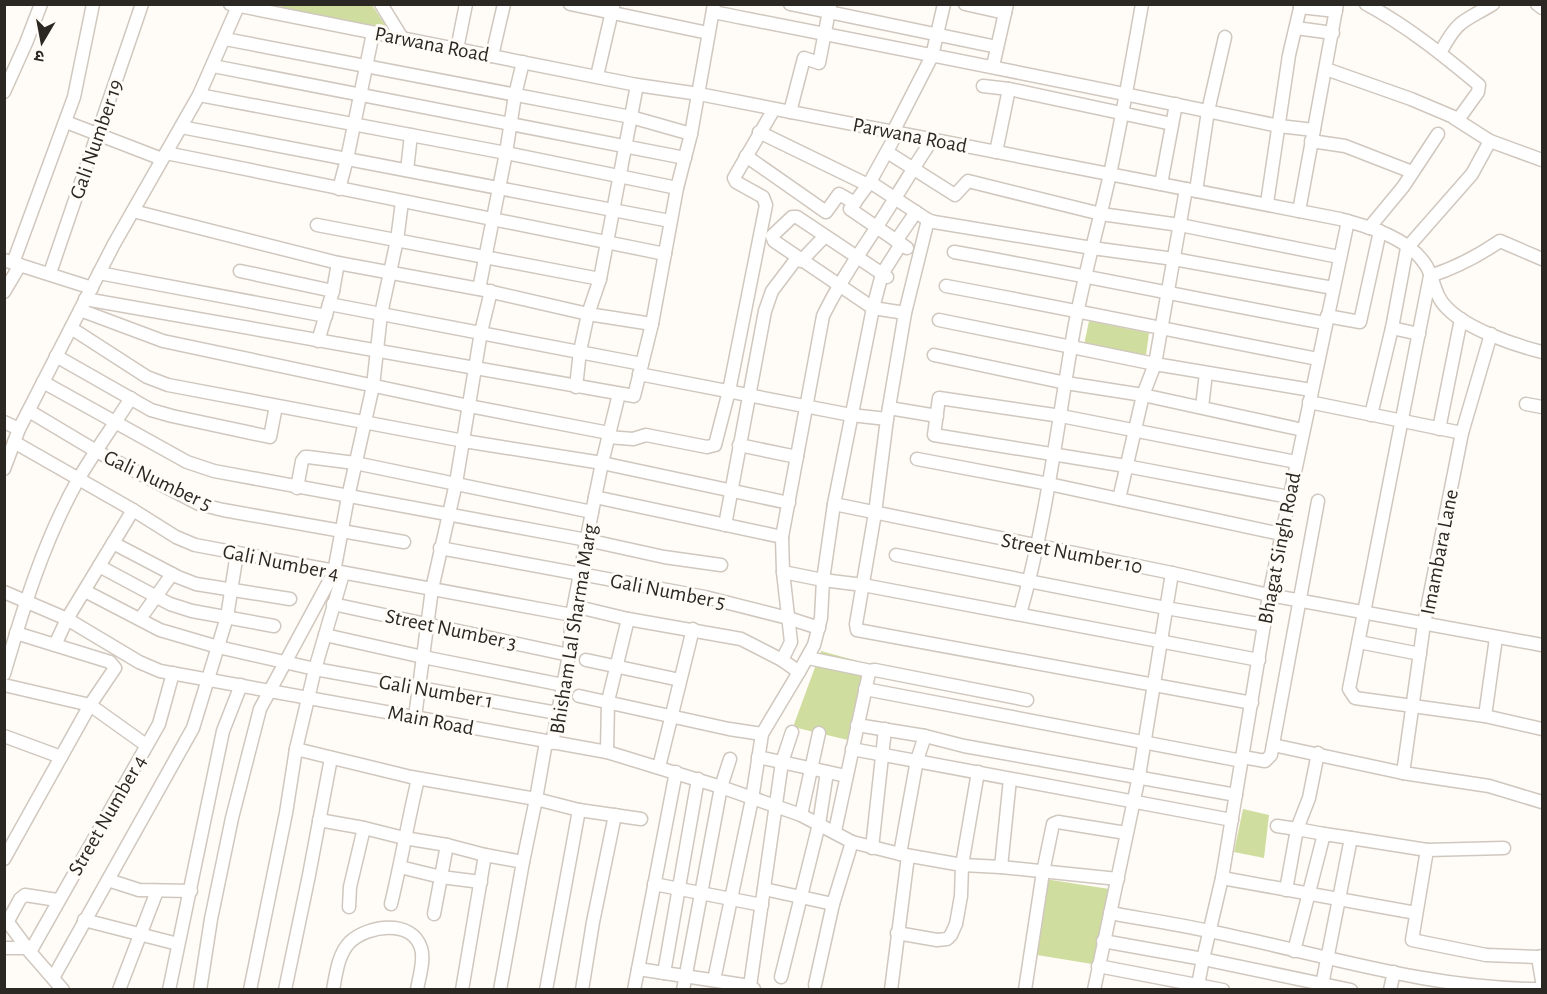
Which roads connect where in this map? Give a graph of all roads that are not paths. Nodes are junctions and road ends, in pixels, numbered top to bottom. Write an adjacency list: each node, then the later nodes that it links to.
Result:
1 (41, 4): 46 (street)
2 (93, 4): 59 (street)
3 (142, 4): 67 (street, Gali Number 19)
4 (381, 4): 30 (street)
5 (504, 4): 35 (street)
6 (570, 4): 21 (street)
7 (790, 4): 18 (street)
8 (944, 4): 28 (street)
9 (965, 4): 22 (street)
10 (1142, 4): 49 (street)
11 (1366, 4): 34 (street)
12 (1493, 4): 34 (street)
13 (1537, 4): 20 (street)
14 (236, 5): 24 (street, Parwana Road); 31 (street)
15 (466, 5): 33 (street)
16 (1300, 6): 19 (street); 23 (street)
17 (713, 8): 25 (street); 27 (street)
18 (830, 8): 27 (street); 28 (street)
19 (1337, 8): 26 (street)
20 (1542, 8)
21 (613, 9): 25 (street); 42 (street)
22 (1006, 9): 32 (street)
23 (1296, 28): 26 (street); 63 (street)
24 (373, 33): 30 (street, Parwana Road); 39 (street)
25 (708, 33): 48 (street)
26 (1333, 33): 41 (street)
27 (825, 34): 36 (street); 55 (street)
28 (938, 34): 32 (street); 36 (street)
29 (1225, 37): 54 (street)
30 (402, 38): 33 (street, Parwana Road)
31 (225, 39): 38 (street); 39 (street)
32 (997, 47): 40 (street)
33 (457, 49): 35 (street, Parwana Road)
34 (1440, 53): 58 (street)
35 (492, 56): 37 (street, Parwana Road)
36 (932, 56): 40 (street); 66 (street)
37 (523, 62): 42 (street, Parwana Road); 51 (street)
38 (213, 66): 47 (street); 50 (street)
39 (366, 66): 47 (street); 51 (street)
40 (993, 66): 49 (street)
41 (1326, 69): 58 (street); 71 (street)
42 (597, 76): 43 (street, Parwana Road)
43 (637, 85): 48 (street, Parwana Road); 57 (street)
44 (983, 86): 45 (street)
45 (1009, 89): 56 (street); 76 (street)
46 (4, 92)
47 (360, 93): 60 (street); 62 (street)
48 (699, 94): 53 (street, Parwana Road); 68 (street)
49 (1125, 94): 52 (street); 56 (street)
50 (199, 95): 62 (street); 64 (street)
51 (515, 95): 57 (street); 60 (street)
52 (1176, 104): 54 (street); 61 (street)
53 (774, 109): 55 (street, Parwana Road); 65 (street)
54 (1208, 111): 63 (street); 93 (street)
55 (790, 112): 66 (street, Parwana Road)
56 (1122, 113): 61 (street); 86 (street)
57 (631, 117): 68 (street); 74 (street)
58 (1454, 118): 73 (street)
59 (66, 122): 67 (street); 125 (street)
60 (511, 124): 74 (street); 77 (street)
61 (1172, 124): 89 (street)
62 (354, 125): 70 (street); 81 (street)
63 (1279, 126): 71 (street); 97 (street)
64 (181, 127): 78 (street); 81 (street)
65 (759, 132): 79 (street); 88 (street)
66 (895, 132): 72 (street, Parwana Road); 75 (street)
67 (98, 134): 78 (street); 128 (street, Gali Number 19)
68 (691, 134): 80 (street)
69 (1438, 134): 85 (street)
70 (411, 135): 77 (street); 84 (street)
71 (1313, 135): 85 (street); 100 (street)
72 (932, 140): 76 (street, Parwana Road); 83 (street)
73 (1490, 141): 82 (street); 116 (street)
74 (625, 146): 80 (street); 87 (street)
75 (887, 152): 83 (street); 88 (street)
76 (996, 152): 86 (street, Parwana Road)
77 (506, 153): 87 (street); 90 (street)
78 (164, 156): 92 (street); 98 (street)
79 (746, 156): 96 (street); 175 (street)
80 (685, 158): 91 (street)
81 (347, 159): 84 (street); 92 (street)
82 (1542, 160)
83 (912, 168): 94 (street); 102 (street)
84 (407, 170): 90 (street)
85 (1413, 172): 110 (street)
86 (1110, 174): 89 (street, Parwana Road); 102 (street)
87 (620, 176): 91 (street); 99 (street)
88 (869, 184): 94 (street); 96 (street)
89 (1161, 184): 93 (street, Parwana Road)
90 (498, 187): 99 (street); 104 (street)
91 (677, 188): 105 (street)
92 (339, 189): 95 (street)
93 (1191, 190): 97 (street, Parwana Road); 108 (street)
94 (895, 198): 101 (street); 109 (street)
95 (402, 202): 104 (street); 112 (street)
96 (855, 203): 109 (street)
97 (1267, 203): 100 (street, Parwana Road)
98 (133, 211): 126 (street); 129 (street)
99 (613, 211): 105 (street); 113 (street)
100 (1299, 211): 106 (street, Parwana Road)
101 (916, 212): 103 (street); 114 (street)
102 (1101, 214): 108 (street); 115 (street)
103 (928, 220): 115 (street); 146 (street)
104 (493, 221): 113 (street); 120 (street)
105 (670, 221): 118 (street)
106 (1347, 221): 110 (street, Parwana Road); 119 (street, Bhagat Singh Road)
107 (317, 225): 112 (street)
108 (1180, 225): 119 (street); 123 (street)
109 (876, 227): 114 (street); 121 (street)
110 (1375, 230): 116 (street, Parwana Road); 151 (street)
111 (825, 236): 121 (street); 122 (street); 122 (street)
112 (398, 240): 120 (street); 130 (street)
113 (607, 244): 118 (street); 134 (street)
114 (901, 244): 132 (street)
115 (1092, 248): 123 (street); 131 (street)
116 (1407, 248): 133 (street, Parwana Road); 154 (street)
117 (954, 252): 131 (street)
118 (665, 254): 152 (street)
119 (1339, 256): 137 (street, Bhagat Singh Road)
120 (485, 257): 134 (street); 138 (street)
121 (857, 257): 132 (street); 135 (street)
122 (799, 259): 135 (street); 177 (street)
123 (1174, 259): 137 (street); 141 (street)
124 (1542, 259): 133 (street)
125 (13, 262): 128 (street); 140 (street)
126 (338, 263): 130 (street); 139 (street)
127 (240, 271): 139 (street)
128 (50, 273): 142 (street)
129 (99, 273): 142 (street); 144 (street)
130 (391, 273): 138 (street); 147 (street)
131 (1084, 275): 141 (street); 145 (street)
132 (885, 276): 143 (street)
133 (1430, 276): 149 (street, Parwana Road); 157 (street)
134 (600, 279): 148 (street)
135 (837, 285): 143 (street); 184 (street)
136 (946, 286): 145 (street)
137 (1333, 288): 151 (street, Bhagat Singh Road)
138 (485, 290): 148 (street); 156 (street)
139 (333, 291): 144 (street)
140 (4, 292)
141 (1168, 294): 151 (street); 155 (street)
142 (86, 299): 153 (street); 159 (street); 173 (street)
143 (873, 308): 146 (street); 189 (street)
144 (328, 310): 147 (street); 159 (street)
145 (1078, 310): 155 (street); 160 (street)
146 (905, 313): 188 (street)
147 (381, 314): 156 (street); 162 (street)
148 (588, 314): 152 (street); 161 (street)
149 (1461, 319): 158 (street, Parwana Road); 198 (street)
150 (939, 320): 160 (street)
151 (1326, 320): 166 (street, Bhagat Singh Road)
152 (652, 324): 169 (street)
153 (71, 327): 165 (street); 182 (street)
154 (1392, 328): 157 (street); 192 (street)
155 (1161, 329): 166 (street); 167 (street)
156 (481, 332): 161 (street); 168 (street)
157 (1419, 334): 195 (street)
158 (1491, 334): 163 (street, Parwana Road); 201 (street, Imambara Lane)
159 (318, 341): 162 (street)
160 (1071, 347): 167 (street); 172 (street)
161 (580, 351): 169 (street); 174 (street)
162 (378, 352): 168 (street); 173 (street)
163 (1542, 352)
164 (934, 355): 172 (street)
165 (56, 356): 171 (street); 180 (street)
166 (1318, 359): 179 (street, Bhagat Singh Road)
167 (1155, 364): 170 (street); 178 (street)
168 (475, 369): 174 (street); 183 (street)
169 (640, 369): 175 (street); 176 (street)
170 (1206, 373): 179 (street); 186 (street)
171 (43, 382): 187 (street); 193 (street)
172 (1066, 383): 178 (street); 191 (street)
173 (373, 386): 183 (street); 196 (street)
174 (576, 387): 176 (street)
175 (729, 391): 177 (street); 202 (street)
176 (619, 394): 202 (street, Bhisham Lal Sharma Marg)
177 (751, 395): 184 (street); 205 (street)
178 (1143, 395): 186 (street); 199 (street)
179 (1310, 396): 192 (street); 200 (street, Bhagat Singh Road)
180 (131, 398): 182 (street); 193 (street)
181 (1526, 404): 185 (street)
182 (276, 406): 196 (street)
183 (469, 406): 202 (street); 203 (street)
184 (806, 406): 189 (street); 208 (street)
185 (1542, 407)
186 (1202, 408): 200 (street)
187 (29, 411): 197 (street); 206 (street, Gali Number 5)
188 (888, 414): 189 (street); 190 (street); 229 (street)
189 (851, 415): 226 (street)
190 (937, 416): 191 (street); 207 (street)
191 (1061, 416): 199 (street); 207 (street)
192 (1371, 416): 195 (street)
193 (117, 421): 206 (street); 218 (street)
194 (4, 422): 197 (street)
195 (1402, 422): 198 (street); 264 (street)
196 (364, 423): 203 (street); 211 (street)
197 (19, 429): 204 (street)
198 (1439, 429): 201 (street)
199 (1134, 430): 210 (street); 213 (street)
200 (1303, 430): 210 (street, Bhagat Singh Road)
201 (1462, 433): 273 (street, Imambara Lane)
202 (609, 435): 212 (street, Bhisham Lal Sharma Marg)
203 (464, 441): 212 (street); 216 (street)
204 (14, 442): 214 (street); 215 (street, Gali Number 4)
205 (739, 446): 208 (street); 219 (street)
206 (96, 451): 215 (street); 232 (street, Gali Number 5)
207 (1055, 455): 213 (street); 217 (street)
208 (797, 457): 225 (street)
209 (917, 459): 217 (street)
210 (1296, 462): 222 (street, Bhagat Singh Road)
211 (355, 463): 216 (street); 218 (street); 220 (street)
212 (602, 463): 219 (street); 221 (street, Bhisham Lal Sharma Marg)
213 (1126, 466): 222 (street); 223 (street)
214 (4, 469)
215 (79, 479): 227 (street, Gali Number 4); 260 (street)
216 (456, 483): 228 (street); 230 (street)
217 (1049, 484): 223 (street); 238 (street)
218 (297, 488): 220 (street)
219 (730, 492): 225 (street); 231 (street)
220 (348, 497): 230 (street); 232 (street)
221 (595, 497): 228 (street, Bhisham Lal Sharma Marg); 231 (street)
222 (1289, 497): 233 (street, Bhagat Singh Road)
223 (1119, 499): 233 (street)
224 (1318, 501): 259 (street)
225 (789, 503): 234 (street)
226 (834, 504): 229 (street, Street Number 10); 249 (street)
227 (133, 510): 237 (street); 240 (street, Gali Number 4)
228 (592, 512): 235 (street, Bhisham Lal Sharma Marg)
229 (875, 513): 238 (street, Street Number 10); 251 (street)
230 (448, 515): 235 (street); 239 (street)
231 (725, 525): 234 (street)
232 (342, 530): 236 (street, Gali Number 5); 245 (street)
233 (1281, 534): 256 (street, Bhagat Singh Road)
234 (782, 537): 244 (street)
235 (587, 540): 242 (street); 248 (street, Bhisham Lal Sharma Marg)
236 (404, 542)
237 (113, 543): 243 (street); 247 (street)
238 (1036, 546): 246 (street, Street Number 10); 250 (street)
239 (440, 548): 248 (street, Gali Number 5); 253 (street)
240 (237, 553): 245 (street, Gali Number 4); 252 (street)
241 (896, 555): 250 (street)
242 (721, 565)
243 (99, 566): 254 (street); 257 (street)
244 (783, 572): 249 (street); 267 (street)
245 (338, 573): 253 (street, Gali Number 4); 261 (street); 292 (street)
246 (1172, 573): 256 (street, Street Number 10); 262 (street)
247 (172, 574): 252 (street); 257 (street)
248 (581, 574): 263 (street, Bhisham Lal Sharma Marg); 267 (street, Gali Number 5)
249 (823, 580): 251 (street); 275 (street)
250 (1030, 580): 262 (street); 265 (street)
251 (862, 585): 265 (street); 301 (street)
252 (231, 588): 258 (street); 266 (street)
253 (432, 589): 263 (street, Gali Number 4); 271 (street)
254 (84, 591): 268 (street); 269 (street, Gali Number 1)
255 (4, 592): 260 (street, Main Road)
256 (1269, 595): 259 (street, Street Number 10); 272 (street, Bhagat Singh Road)
257 (156, 597): 266 (street); 269 (street)
258 (290, 599)
259 (1299, 600): 264 (street, Street Number 10); 330 (street)
260 (25, 601): 268 (street, Main Road); 277 (street)
261 (333, 604): 271 (street, Street Number 3); 278 (street)
262 (1166, 608): 272 (street); 280 (street)
263 (573, 611): 270 (street, Gali Number 4); 286 (street, Bhisham Lal Sharma Marg)
264 (1365, 612): 273 (street, Street Number 10); 281 (street)
265 (1020, 614): 280 (street)
266 (227, 617): 274 (street); 284 (street)
267 (788, 618): 275 (street, Gali Number 5); 290 (street)
268 (67, 619): 282 (street); 297 (street, Main Road)
269 (140, 619): 284 (street, Gali Number 1)
270 (628, 619): 276 (street, Gali Number 4); 293 (street)
271 (428, 623): 286 (street, Street Number 3); 287 (street)
272 (1264, 624): 291 (street, Bhagat Singh Road)
273 (1424, 624): 279 (street, Street Number 10); 285 (street, Imambara Lane)
274 (274, 626)
275 (819, 628): 288 (street)
276 (693, 629): 290 (street, Gali Number 4); 300 (street)
277 (16, 633): 282 (street); 298 (street)
278 (325, 635): 287 (street); 294 (street)
279 (1496, 638): 283 (street, Street Number 10); 317 (street)
280 (1160, 641): 291 (street); 301 (street)
281 (1359, 642): 285 (street); 314 (street)
282 (55, 645): 313 (street)
283 (1542, 645)
284 (218, 647): 292 (street, Gali Number 1); 299 (street)
285 (1420, 654): 314 (street, Imambara Lane)
286 (569, 655): 304 (street, Bhisham Lal Sharma Marg)
287 (423, 657): 304 (street); 305 (street)
288 (808, 658): 295 (street); 296 (street)
289 (586, 660): 293 (street)
290 (782, 660): 296 (street, Gali Number 4)
291 (1259, 660): 312 (street, Bhagat Singh Road)
292 (286, 662): 294 (street, Gali Number 1); 307 (street)
293 (617, 667): 300 (street); 311 (street)
294 (315, 669): 305 (street, Gali Number 1); 309 (street)
295 (868, 671): 306 (street); 310 (street)
296 (799, 672): 324 (street)
297 (173, 673): 299 (street, Main Road); 329 (street, Street Number 4)
298 (4, 674)
299 (209, 680): 303 (street, Main Road); 392 (street)
300 (680, 681): 316 (street)
301 (1153, 683): 312 (street); 328 (street)
302 (4, 685): 313 (street)
303 (241, 685): 307 (street, Main Road); 399 (street)
304 (564, 685): 315 (street, Bhisham Lal Sharma Marg)
305 (419, 687): 315 (street, Gali Number 1); 318 (street)
306 (865, 689): 319 (street); 328 (street)
307 (268, 690): 309 (street, Main Road); 446 (street)
308 (579, 696): 311 (street)
309 (309, 698): 318 (street, Main Road); 331 (street)
310 (1027, 700)
311 (608, 701): 316 (street); 333 (street)
312 (1252, 702): 341 (street, Bhagat Singh Road)
313 (90, 705): 329 (street); 336 (street)
314 (1412, 706): 317 (street); 348 (street, Imambara Lane)
315 (557, 713): 327 (street, Bhisham Lal Sharma Marg)
316 (671, 716): 324 (street); 343 (street)
317 (1485, 716): 321 (street)
318 (415, 717): 327 (street, Main Road)
319 (857, 725): 320 (street); 332 (street)
320 (885, 729): 326 (street); 335 (street)
321 (1542, 729)
322 (792, 732): 342 (street)
323 (819, 733): 344 (street)
324 (762, 734): 337 (street)
325 (4, 736): 336 (street)
326 (925, 736): 340 (street); 350 (street)
327 (549, 742): 333 (street, Bhisham Lal Sharma Marg); 357 (street)
328 (1143, 742): 341 (street); 350 (street)
329 (146, 745): 405 (street, Street Number 4)
330 (1273, 745): 334 (street); 341 (street)
331 (296, 749): 338 (street); 447 (street)
332 (852, 749): 335 (street); 349 (street)
333 (607, 752): 343 (street, Bhisham Lal Sharma Marg)
334 (1318, 753): 348 (street); 370 (street)
335 (883, 755): 340 (street); 378 (street)
336 (62, 757): 383 (street)
337 (758, 757): 342 (street); 356 (street)
338 (331, 758): 351 (street); 365 (street)
339 (730, 759): 354 (street)
340 (917, 759): 347 (street); 382 (street)
341 (1242, 759): 355 (street, Bhagat Singh Road)
342 (782, 762): 344 (street); 360 (street)
343 (659, 767): 345 (street, Bhisham Lal Sharma Marg)
344 (813, 769): 346 (street); 363 (street)
345 (676, 772): 352 (street, Bhisham Lal Sharma Marg); 394 (street)
346 (827, 772): 349 (street); 367 (street)
347 (978, 772): 353 (street); 385 (street)
348 (1403, 773): 359 (street)
349 (846, 776): 371 (street)
350 (1138, 776): 355 (street); 358 (street)
351 (418, 779): 357 (street); 374 (street)
352 (698, 779): 354 (street, Bhisham Lal Sharma Marg); 395 (street)
353 (1010, 779): 358 (street); 387 (street)
354 (721, 788): 356 (street, Bhisham Lal Sharma Marg); 400 (street)
355 (1236, 795): 366 (street, Bhagat Singh Road)
356 (752, 799): 360 (street, Bhisham Lal Sharma Marg); 403 (street)
357 (536, 800): 361 (street); 384 (street)
358 (1132, 802): 366 (street); 372 (street)
359 (1542, 802)
360 (775, 806): 363 (street, Bhisham Lal Sharma Marg); 396 (street)
361 (579, 810): 362 (street); 453 (street)
362 (615, 815): 364 (street); 454 (street)
363 (801, 815): 367 (street, Bhisham Lal Sharma Marg)
364 (641, 819)
365 (319, 820): 369 (street); 448 (street)
366 (1232, 820): 390 (street, Bhagat Singh Road)
367 (819, 824): 371 (street, Bhisham Lal Sharma Marg); 402 (street)
368 (1277, 826): 370 (street)
369 (364, 828): 374 (street); 409 (street)
370 (1297, 829): 373 (street); 397 (street)
371 (835, 831): 376 (street, Bhisham Lal Sharma Marg)
372 (1126, 833): 388 (street); 391 (street)
373 (1324, 834): 375 (street); 401 (street)
374 (404, 838): 377 (street); 386 (street)
375 (1351, 838): 380 (street); 404 (street)
376 (852, 842): 378 (street, Bhisham Lal Sharma Marg); 407 (street)
377 (447, 845): 381 (street); 389 (street)
378 (872, 848): 382 (street, Bhisham Lal Sharma Marg)
379 (1504, 848): 380 (street)
380 (1426, 850): 411 (street)
381 (485, 855): 384 (street); 393 (street)
382 (904, 855): 385 (street, Bhisham Lal Sharma Marg); 416 (street)
383 (4, 859)
384 (523, 862): 452 (street)
385 (962, 865): 387 (street, Bhisham Lal Sharma Marg); 416 (street)
386 (400, 867): 389 (street); 406 (street)
387 (1001, 867): 388 (street, Bhisham Lal Sharma Marg)
388 (1043, 872): 391 (street, Bhisham Lal Sharma Marg); 458 (street)
389 (441, 877): 393 (street); 412 (street)
390 (1222, 878): 397 (street); 415 (street, Bhagat Singh Road)
391 (1118, 879): 410 (street)
392 (108, 880): 398 (street); 414 (street)
393 (481, 882): 451 (street)
394 (654, 884): 395 (street); 427 (street)
395 (679, 889): 400 (street); 429 (street)
396 (764, 889): 402 (street); 408 (street)
397 (1286, 890): 401 (street)
398 (157, 891): 399 (street); 417 (street)
399 (191, 891): 419 (street)
400 (703, 893): 403 (street); 430 (street)
401 (1308, 893): 404 (street); 422 (street)
402 (800, 898): 407 (street); 431 (street)
403 (732, 899): 408 (street); 433 (street)
404 (1338, 899): 411 (street); 425 (street)
405 (57, 900): 413 (street); 421 (street, Street Number 4)
406 (391, 904)
407 (833, 904): 436 (street)
408 (762, 905): 439 (street)
409 (349, 907)
410 (1110, 913): 415 (street); 418 (street)
411 (1416, 913): 423 (street)
412 (434, 914)
413 (6, 919): 421 (street)
414 (84, 920): 417 (street); 432 (street)
415 (1209, 930): 422 (street); 424 (street, Bhagat Singh Road)
416 (897, 933): 457 (street)
417 (140, 935): 419 (street); 444 (street)
418 (1103, 941): 424 (street); 426 (street)
419 (178, 944): 445 (street)
420 (4, 948): 421 (street)
421 (28, 950): 432 (street)
422 (1294, 951): 425 (street)
423 (1540, 957): 434 (street)
424 (1203, 959): 437 (street, Bhagat Singh Road); 438 (street)
425 (1329, 959): 428 (street); 438 (street)
426 (1098, 966): 437 (street); 459 (street)
427 (638, 969): 429 (street); 455 (street)
428 (1394, 972): 435 (street); 462 (street)
429 (664, 973): 430 (street)
430 (686, 976): 433 (street); 456 (street)
431 (781, 977)
432 (53, 978): 441 (street)
433 (714, 980): 439 (street)
434 (1542, 981)
435 (1431, 984): 440 (street)
436 (815, 985)
437 (1198, 985): 460 (street)
438 (1322, 986): 461 (street)
439 (745, 987)
440 (1466, 987): 442 (street)
441 (62, 989)
442 (1516, 989): 443 (street)
443 (1542, 989)
444 (119, 990)
445 (169, 990)
446 (200, 990)
447 (250, 990)
448 (285, 990)
449 (333, 990): 450 (street)
450 (417, 990)
451 (462, 990)
452 (500, 990)
453 (546, 990)
454 (582, 990)
455 (634, 990)
456 (683, 990)
457 (891, 990)
458 (1025, 990)
459 (1094, 990)
460 (1223, 990)
461 (1351, 990)
462 (1390, 990)

